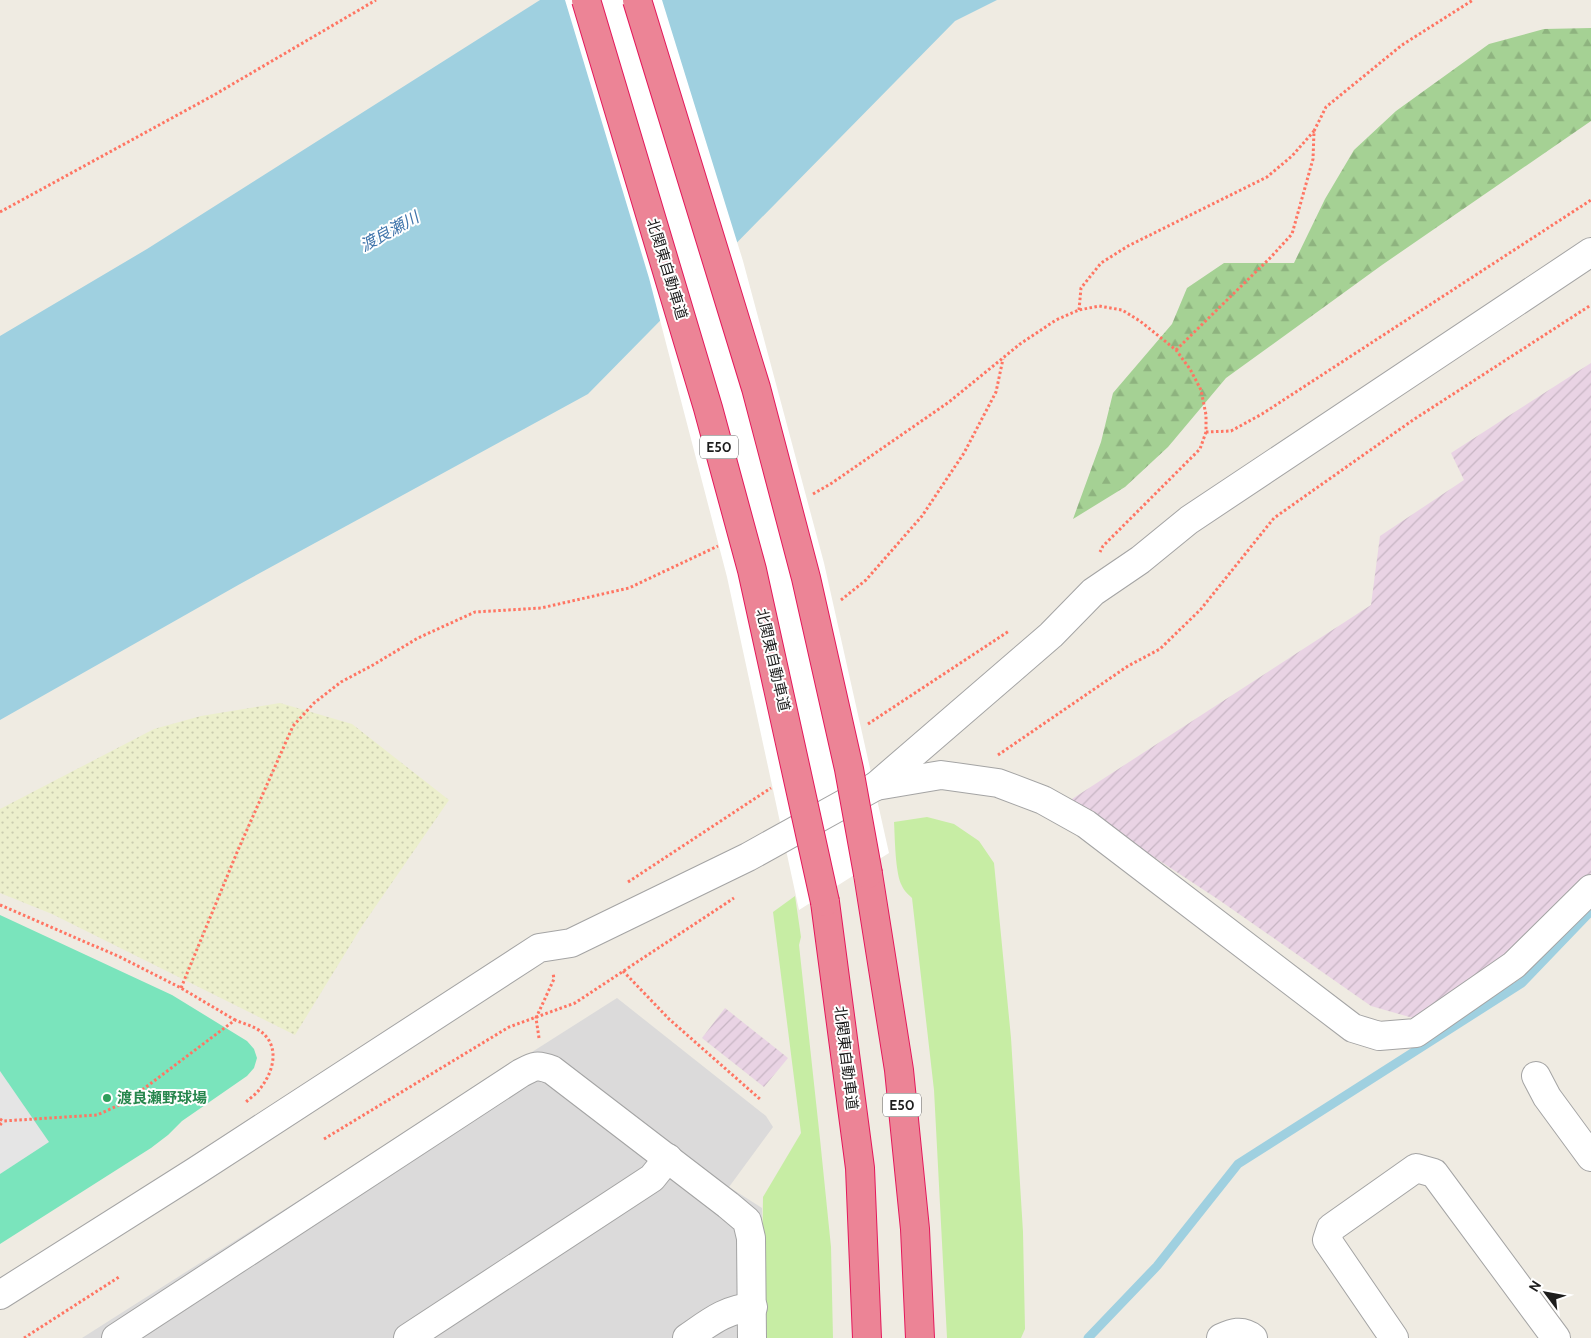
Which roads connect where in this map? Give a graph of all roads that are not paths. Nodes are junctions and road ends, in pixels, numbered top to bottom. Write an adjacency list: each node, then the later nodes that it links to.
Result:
1 (586, 0): 16 (highway, 北関東自動車道 / E50, bridge)
2 (637, 0): 17 (highway, E50, bridge)
3 (1591, 252): 4 (street)
4 (876, 786): 5 (street); 9 (street)
5 (1591, 889)
6 (1536, 1076): 7 (street)
7 (1591, 1157)
8 (668, 1158): 10 (street); 11 (street); 13 (street)
9 (0, 1295)
10 (753, 1307): 14 (street); 15 (street)
11 (151, 1329): 12 (street)
12 (116, 1338)
13 (408, 1338)
14 (687, 1338)
15 (752, 1338)
16 (867, 1338)
17 (920, 1338)
18 (1221, 1338): 19 (street)
19 (1253, 1338)
20 (1394, 1338): 21 (street)
21 (1556, 1338)

